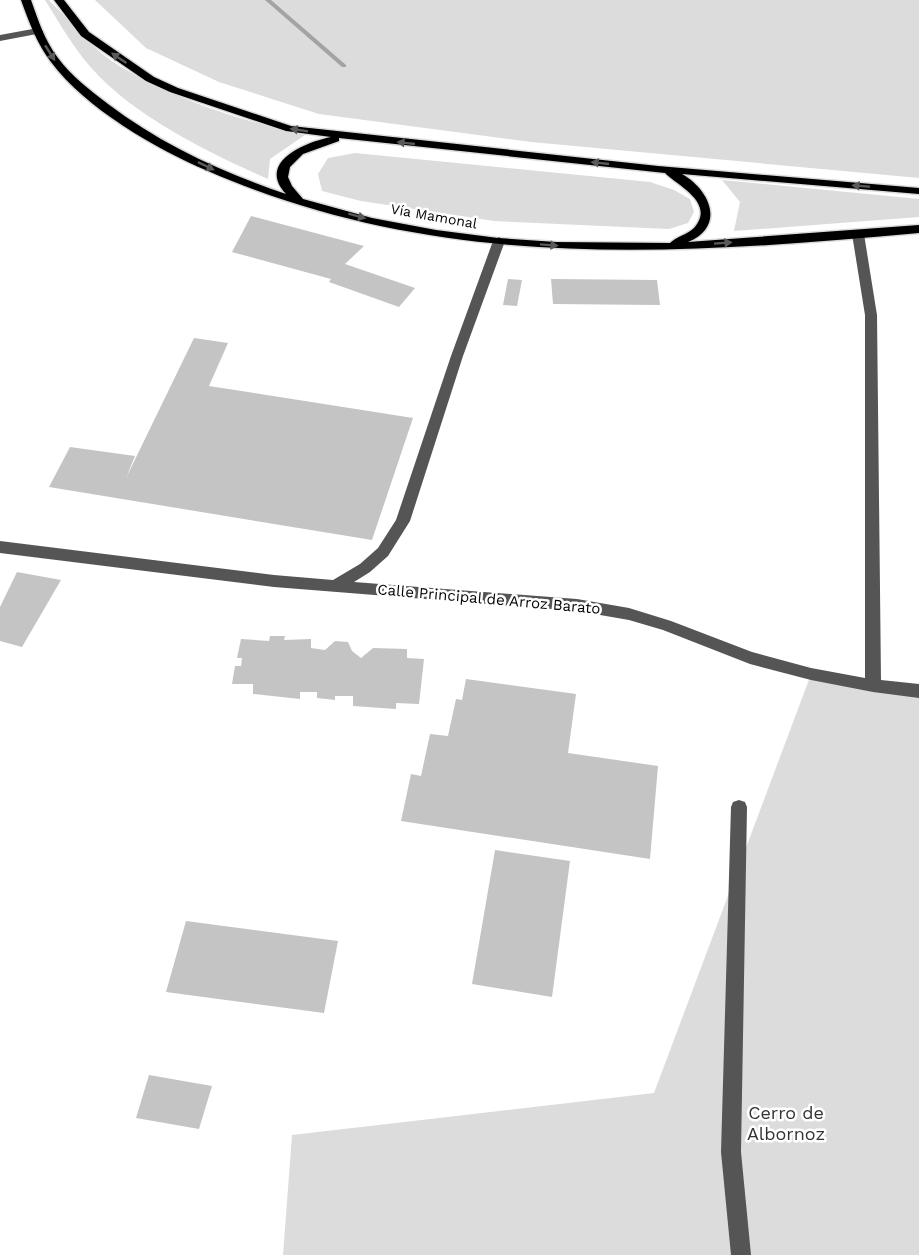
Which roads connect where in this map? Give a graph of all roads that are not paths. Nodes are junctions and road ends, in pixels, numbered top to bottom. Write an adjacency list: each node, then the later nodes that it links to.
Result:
1 (26, 0): 3 (main road, Vía Mamonal)
2 (59, 0): 5 (main road, one-way to 2)
3 (38, 31): 4 (street); 8 (main road, Vía Mamonal, one-way to 8)
4 (0, 38)
5 (357, 138): 6 (main road, one-way to 5); 8 (main road)
6 (658, 169): 7 (main road, one-way to 6); 12 (main road)
7 (919, 191)
8 (300, 201): 11 (main road, Vía Mamonal, one-way to 11)
9 (919, 229): 10 (main road, Vía Mamonal)
10 (858, 234): 12 (main road, Vía Mamonal, one-way to 10); 15 (street)
11 (499, 241): 12 (main road, Vía Mamonal, one-way to 12); 14 (street, Calle Principal de Arroz Barato)
12 (664, 247)
13 (0, 547): 14 (street, Calle Principal de Arroz Barato)
14 (335, 586): 15 (street, Calle Principal de Arroz Barato)
15 (873, 686): 16 (street, Calle Principal de Arroz Barato)
16 (919, 691)
17 (739, 807): 18 (street)
18 (741, 1255)

